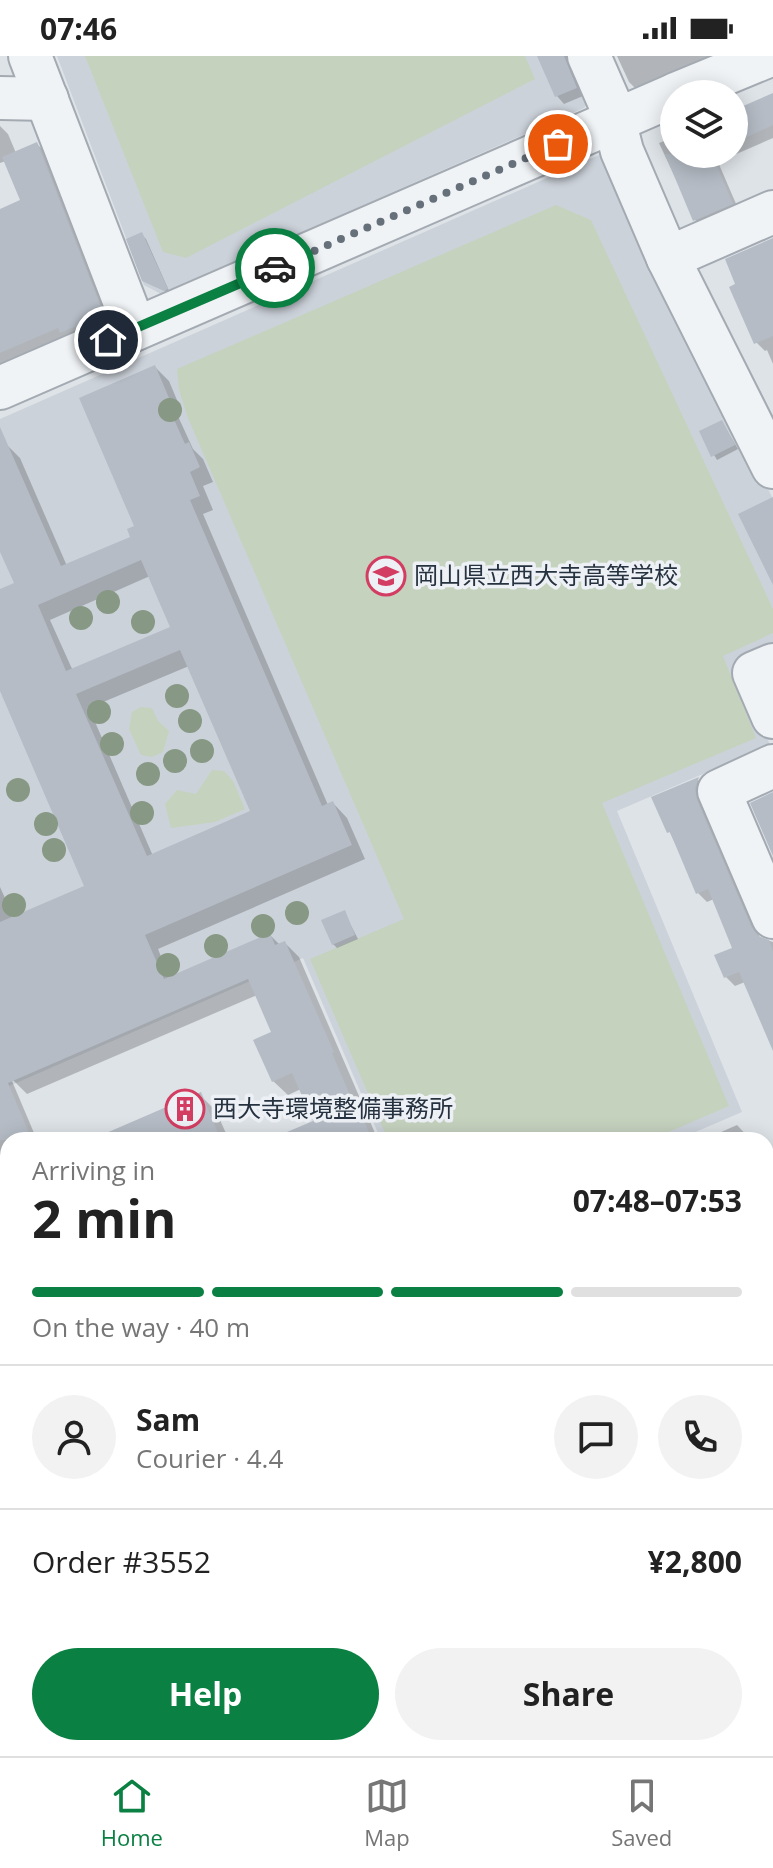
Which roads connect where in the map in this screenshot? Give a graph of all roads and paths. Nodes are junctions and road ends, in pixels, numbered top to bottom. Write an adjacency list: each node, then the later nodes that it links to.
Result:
1 (589, 56): 7 (street)
2 (768, 56): 4 (street)
3 (29, 79): 5 (street); 10 (street)
4 (709, 80)
5 (0, 98)
6 (660, 100): 7 (street)
7 (614, 120): 9 (street); 10 (street)
8 (773, 212): 9 (street)
9 (668, 258): 12 (street)
10 (135, 329): 11 (street)
11 (0, 388)
12 (758, 401): 13 (street)
13 (773, 467)
14 (773, 665): 15 (street)
15 (773, 717)
16 (773, 766): 17 (street)
17 (773, 917)

